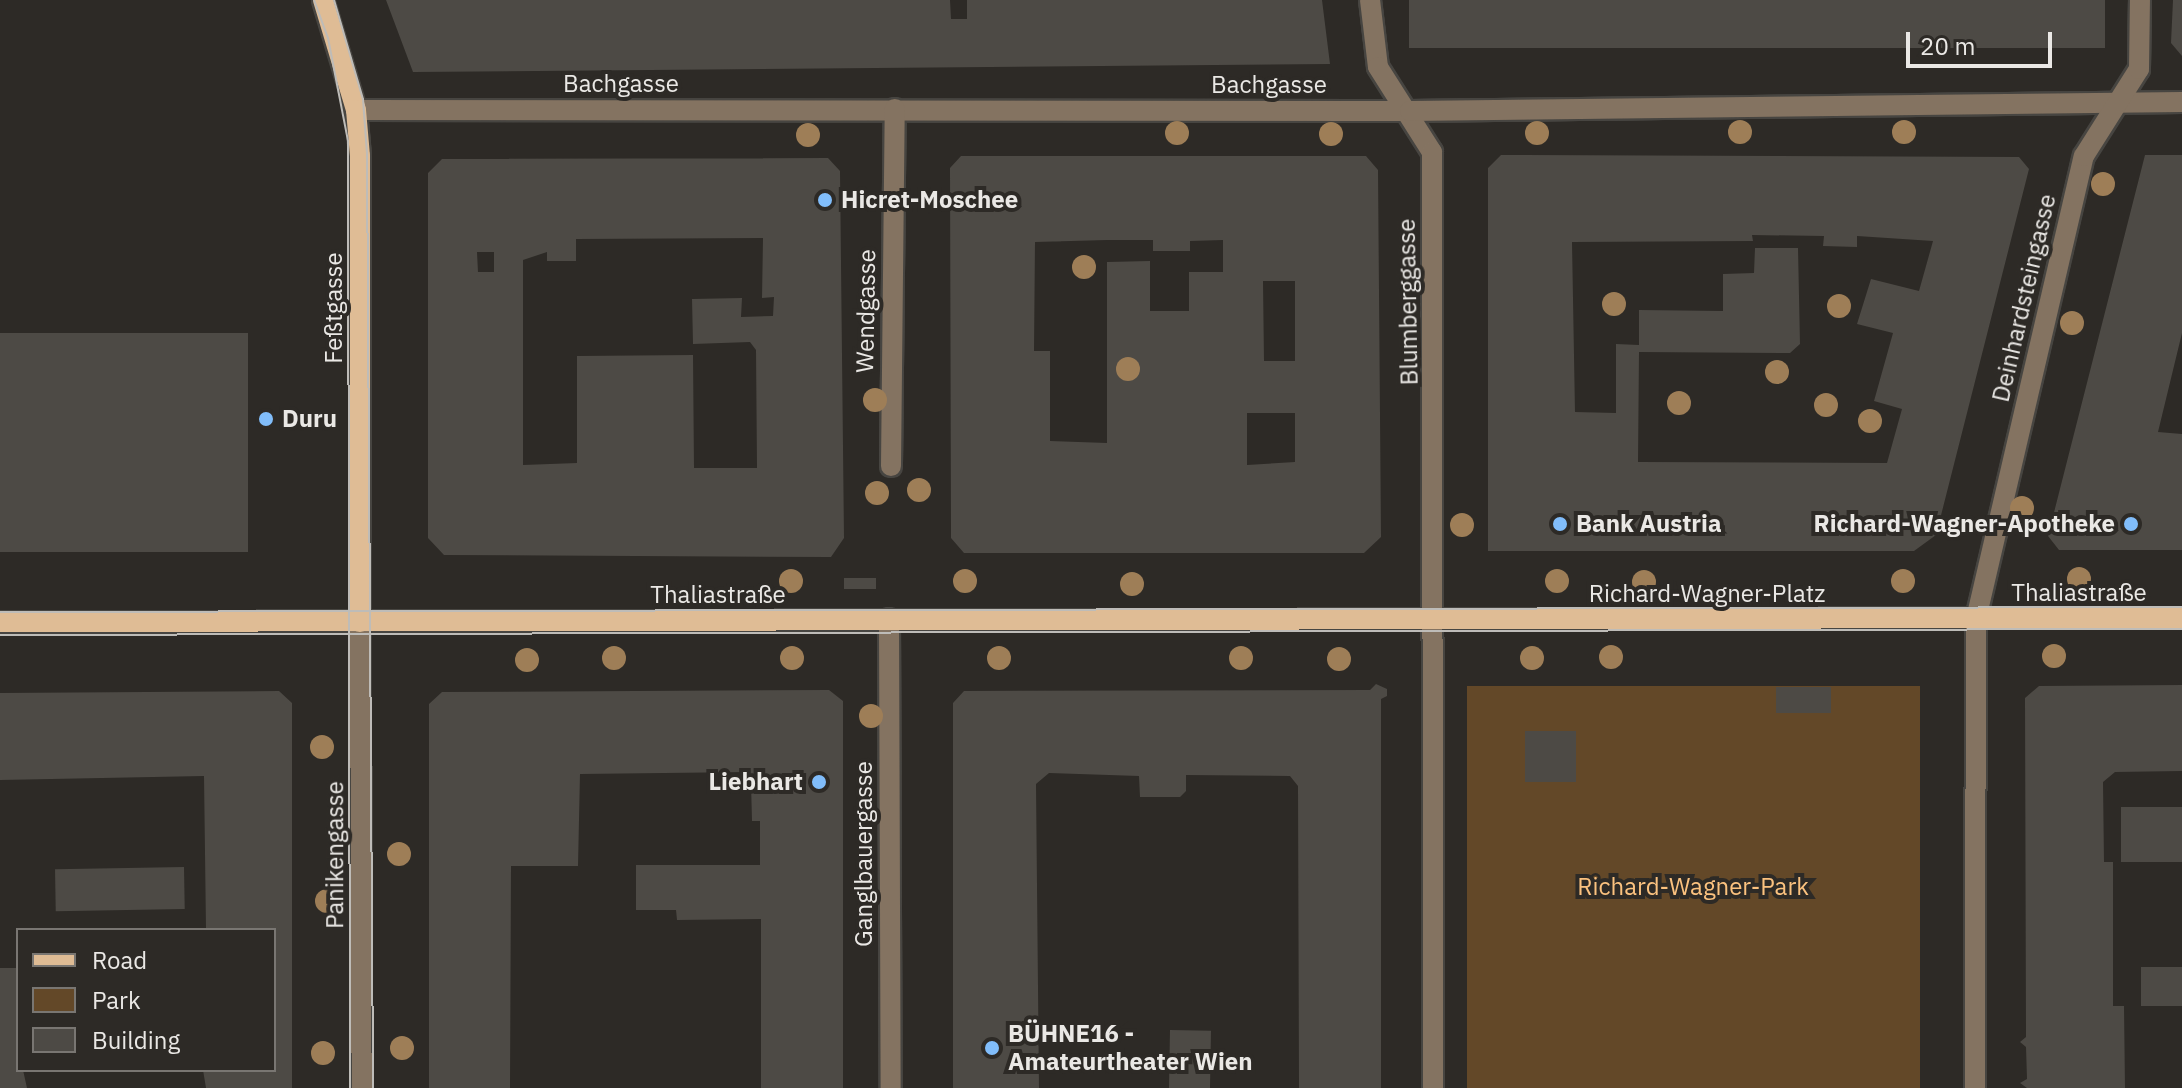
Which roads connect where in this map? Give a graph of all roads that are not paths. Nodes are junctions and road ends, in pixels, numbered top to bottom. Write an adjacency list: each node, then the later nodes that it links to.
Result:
1 (323, 0): 7 (main road, Feßtgasse)
2 (1370, 0): 8 (street, Blumberggasse)
3 (2140, 0): 5 (street, Deinhardsteingasse)
4 (2182, 102): 5 (street, Bachgasse)
5 (2114, 103): 8 (street, Bachgasse); 12 (street, Deinhardsteingasse)
6 (895, 109): 7 (street, Bachgasse); 8 (street, Bachgasse); 9 (street, Wendgasse)
7 (356, 110): 15 (main road, Feßtgasse)
8 (1410, 111): 13 (street, Blumberggasse)
9 (891, 466)
10 (2182, 618): 12 (main road, Thaliastraße)
11 (889, 619): 13 (main road, Thaliastraße); 15 (main road, Thaliastraße); 17 (street, Ganglbauergasse)
12 (1976, 619): 13 (main road, Richard-Wagner-Platz); 19 (street)
13 (1437, 621): 18 (street)
14 (0, 622): 15 (main road, Thaliastraße)
15 (360, 622): 16 (street, Panikengasse)
16 (362, 1088)
17 (891, 1088)
18 (1433, 1088)
19 (1975, 1088)

